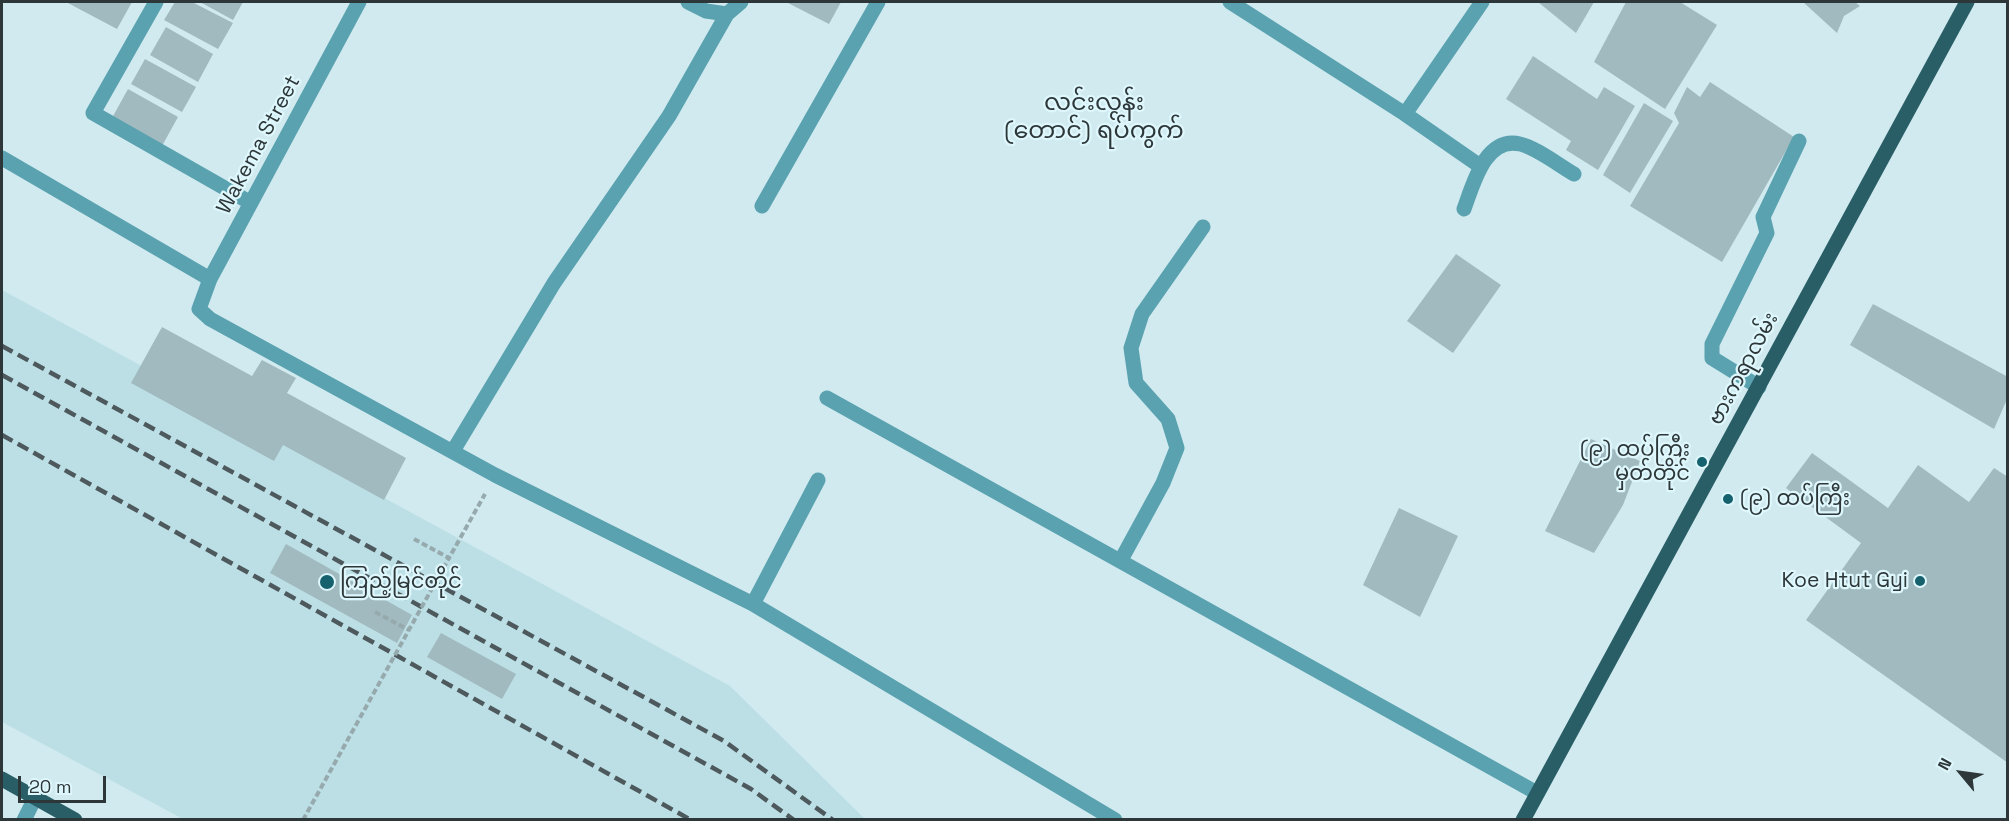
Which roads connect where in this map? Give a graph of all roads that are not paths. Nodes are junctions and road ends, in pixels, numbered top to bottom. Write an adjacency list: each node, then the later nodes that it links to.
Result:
1 (156, 2): 15 (street)
2 (359, 2): 15 (street, Wakema Street)
3 (688, 2): 9 (street)
4 (741, 2): 9 (street)
5 (878, 2): 16 (street)
6 (1230, 2): 10 (street)
7 (1482, 2): 10 (street)
8 (1967, 2): 20 (main road, ဗားကရာလမ်း)
9 (727, 14): 22 (street)
10 (1406, 114): 13 (street)
11 (1799, 141): 20 (street)
12 (2, 158): 19 (street)
13 (1480, 166): 14 (street); 17 (street)
14 (1574, 174)
15 (251, 202): 19 (street, Wakema Street)
16 (762, 206)
17 (1464, 209)
18 (1203, 227): 24 (street)
19 (210, 279): 22 (street, Wakema Street)
20 (1759, 387): 27 (main road, ဗားကရာလမ်း)
21 (827, 398): 24 (street)
22 (453, 451): 25 (street)
23 (818, 480): 25 (street)
24 (1121, 560): 27 (street)
25 (753, 604): 31 (street)
26 (2, 779): 28 (main road)
27 (1537, 793): 32 (main road, ဗားကရာလမ်း)
28 (35, 798): 29 (street); 30 (main road)
29 (24, 819)
30 (75, 819)
31 (1114, 819)
32 (1523, 819)

